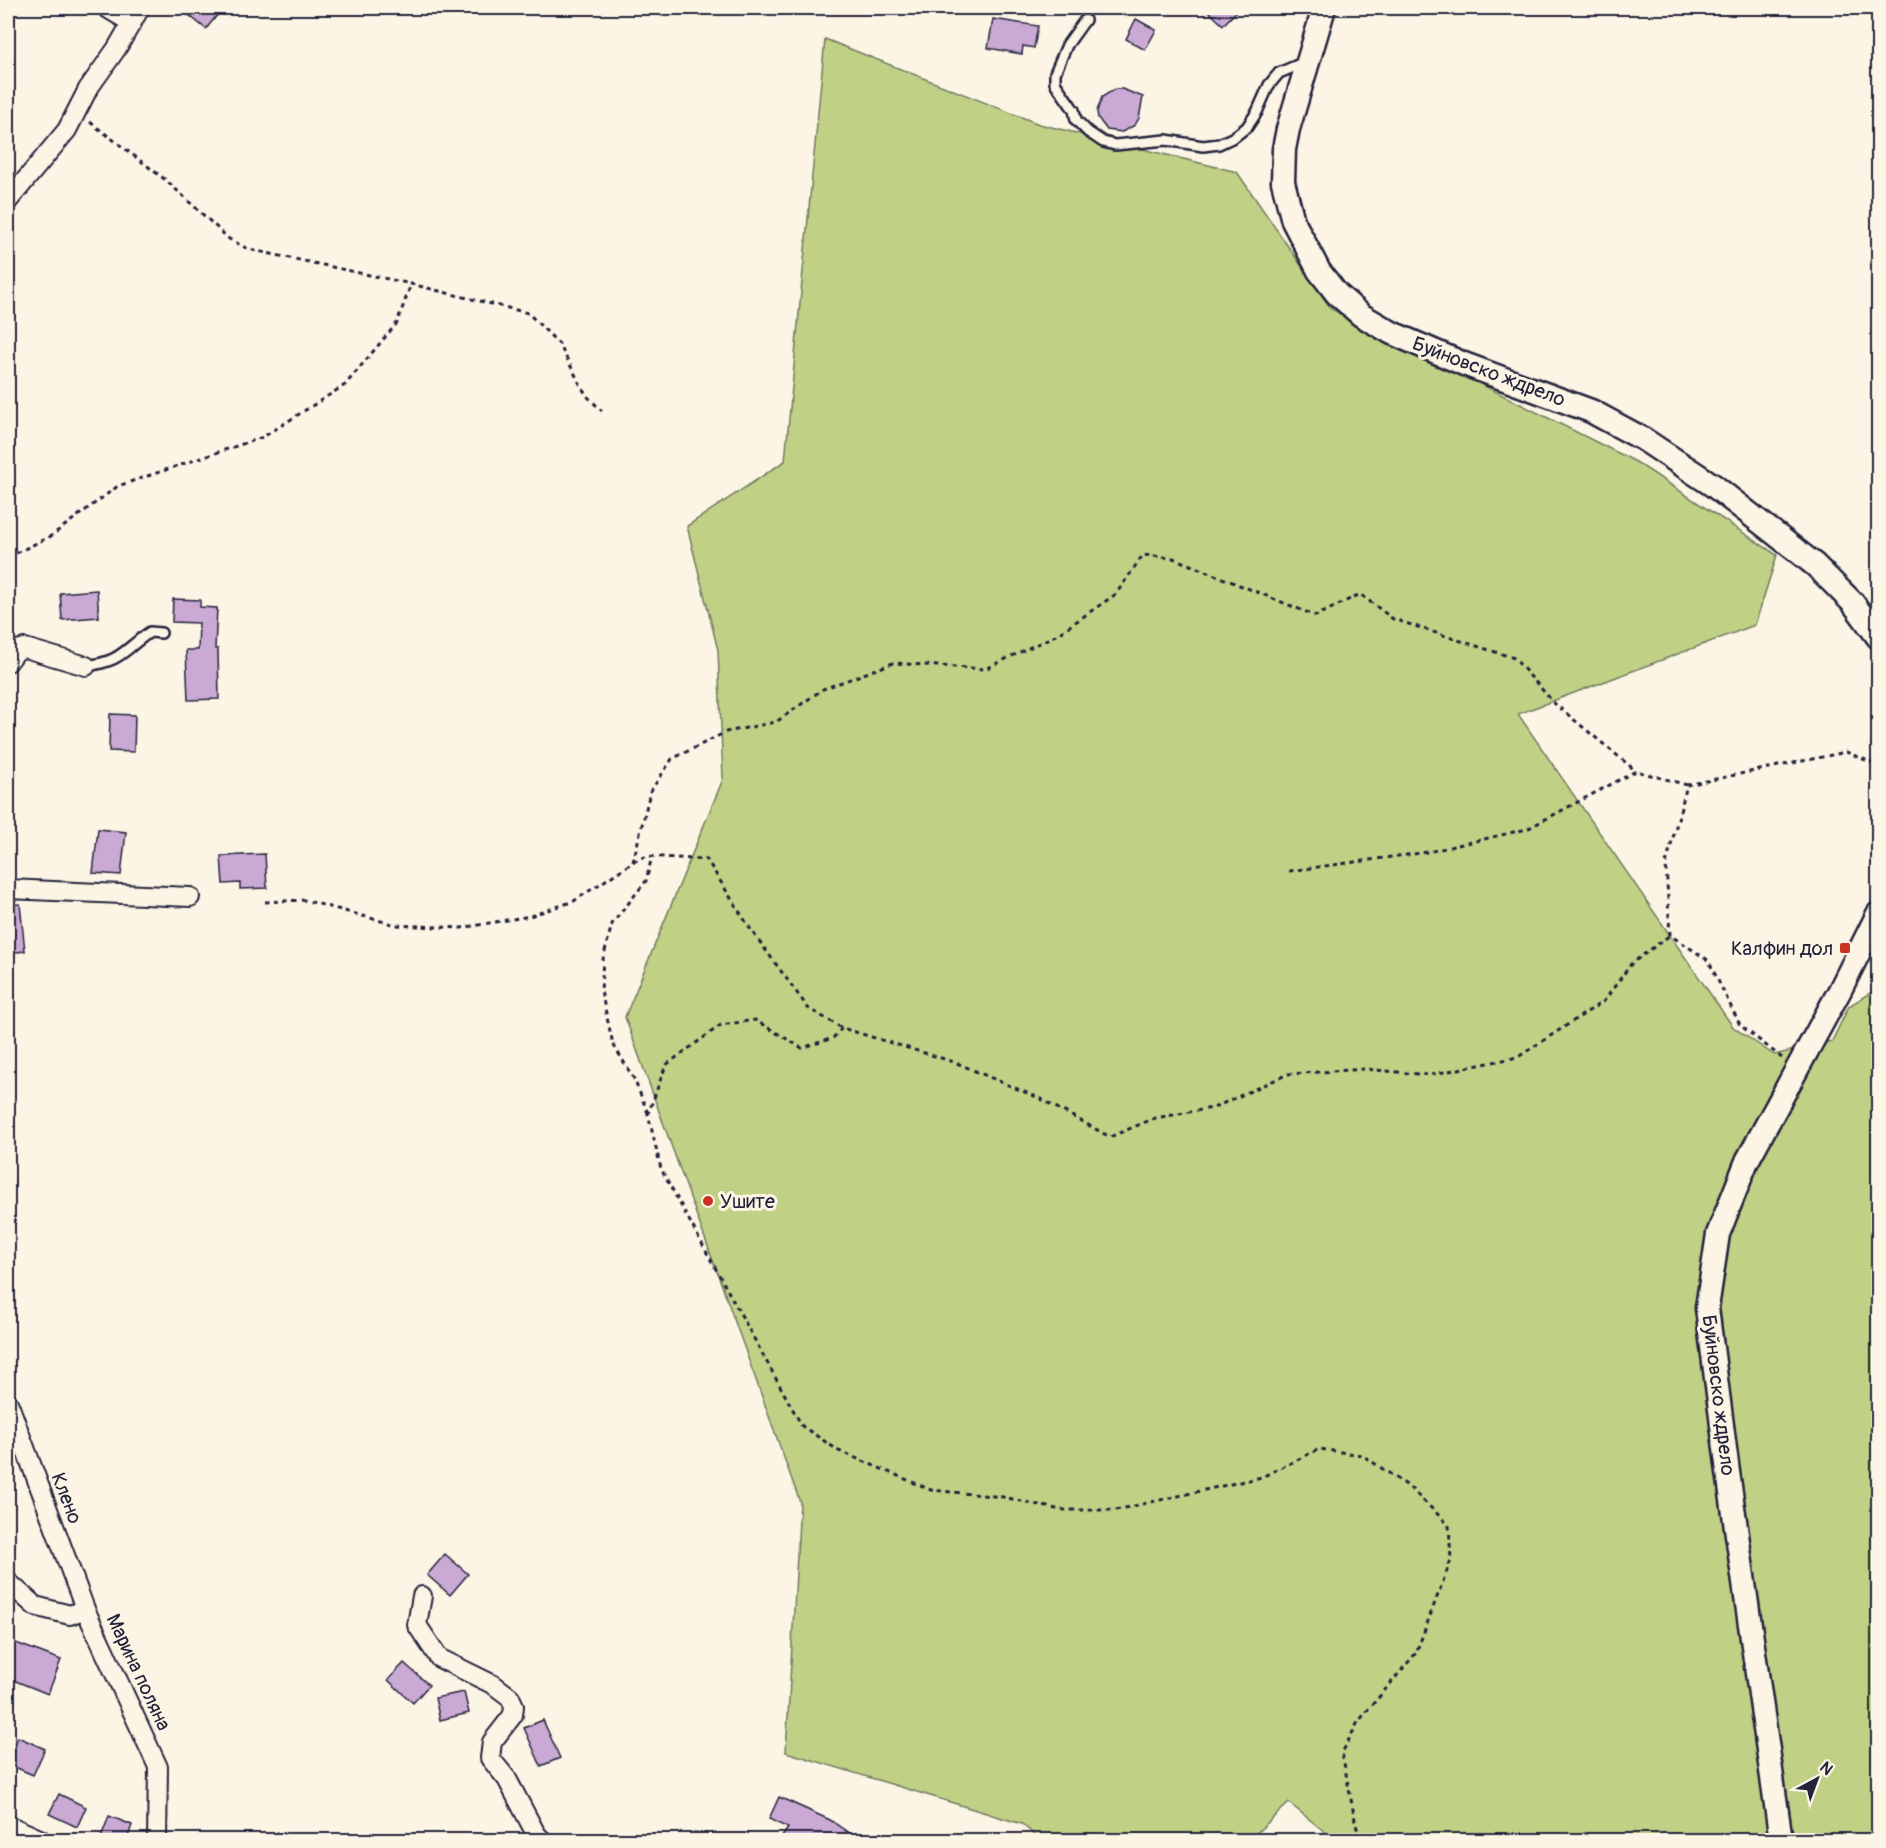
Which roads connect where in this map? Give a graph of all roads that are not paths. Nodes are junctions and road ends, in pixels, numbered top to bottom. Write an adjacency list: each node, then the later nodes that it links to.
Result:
1 (107, 8): 3 (street)
2 (1324, 8): 5 (street, Буйновско ждрело)
3 (136, 15): 6 (street)
4 (1085, 20): 5 (lane)
5 (1307, 61): 8 (street, Буйновско ждрело)
6 (8, 201)
7 (161, 633): 10 (lane)
8 (1878, 637)
9 (8, 662): 10 (street)
10 (86, 666)
11 (8, 889): 12 (street)
12 (190, 897)
13 (1877, 922): 22 (street, Буйновско ждрело)
14 (8, 1402): 17 (street, Клено)
15 (8, 1582): 17 (street, Марина поляна)
16 (423, 1596): 21 (street)
17 (85, 1609): 20 (street, Марина поляна)
18 (8, 1825): 19 (street)
19 (42, 1840)
20 (158, 1840)
21 (543, 1840)
22 (1781, 1840)

